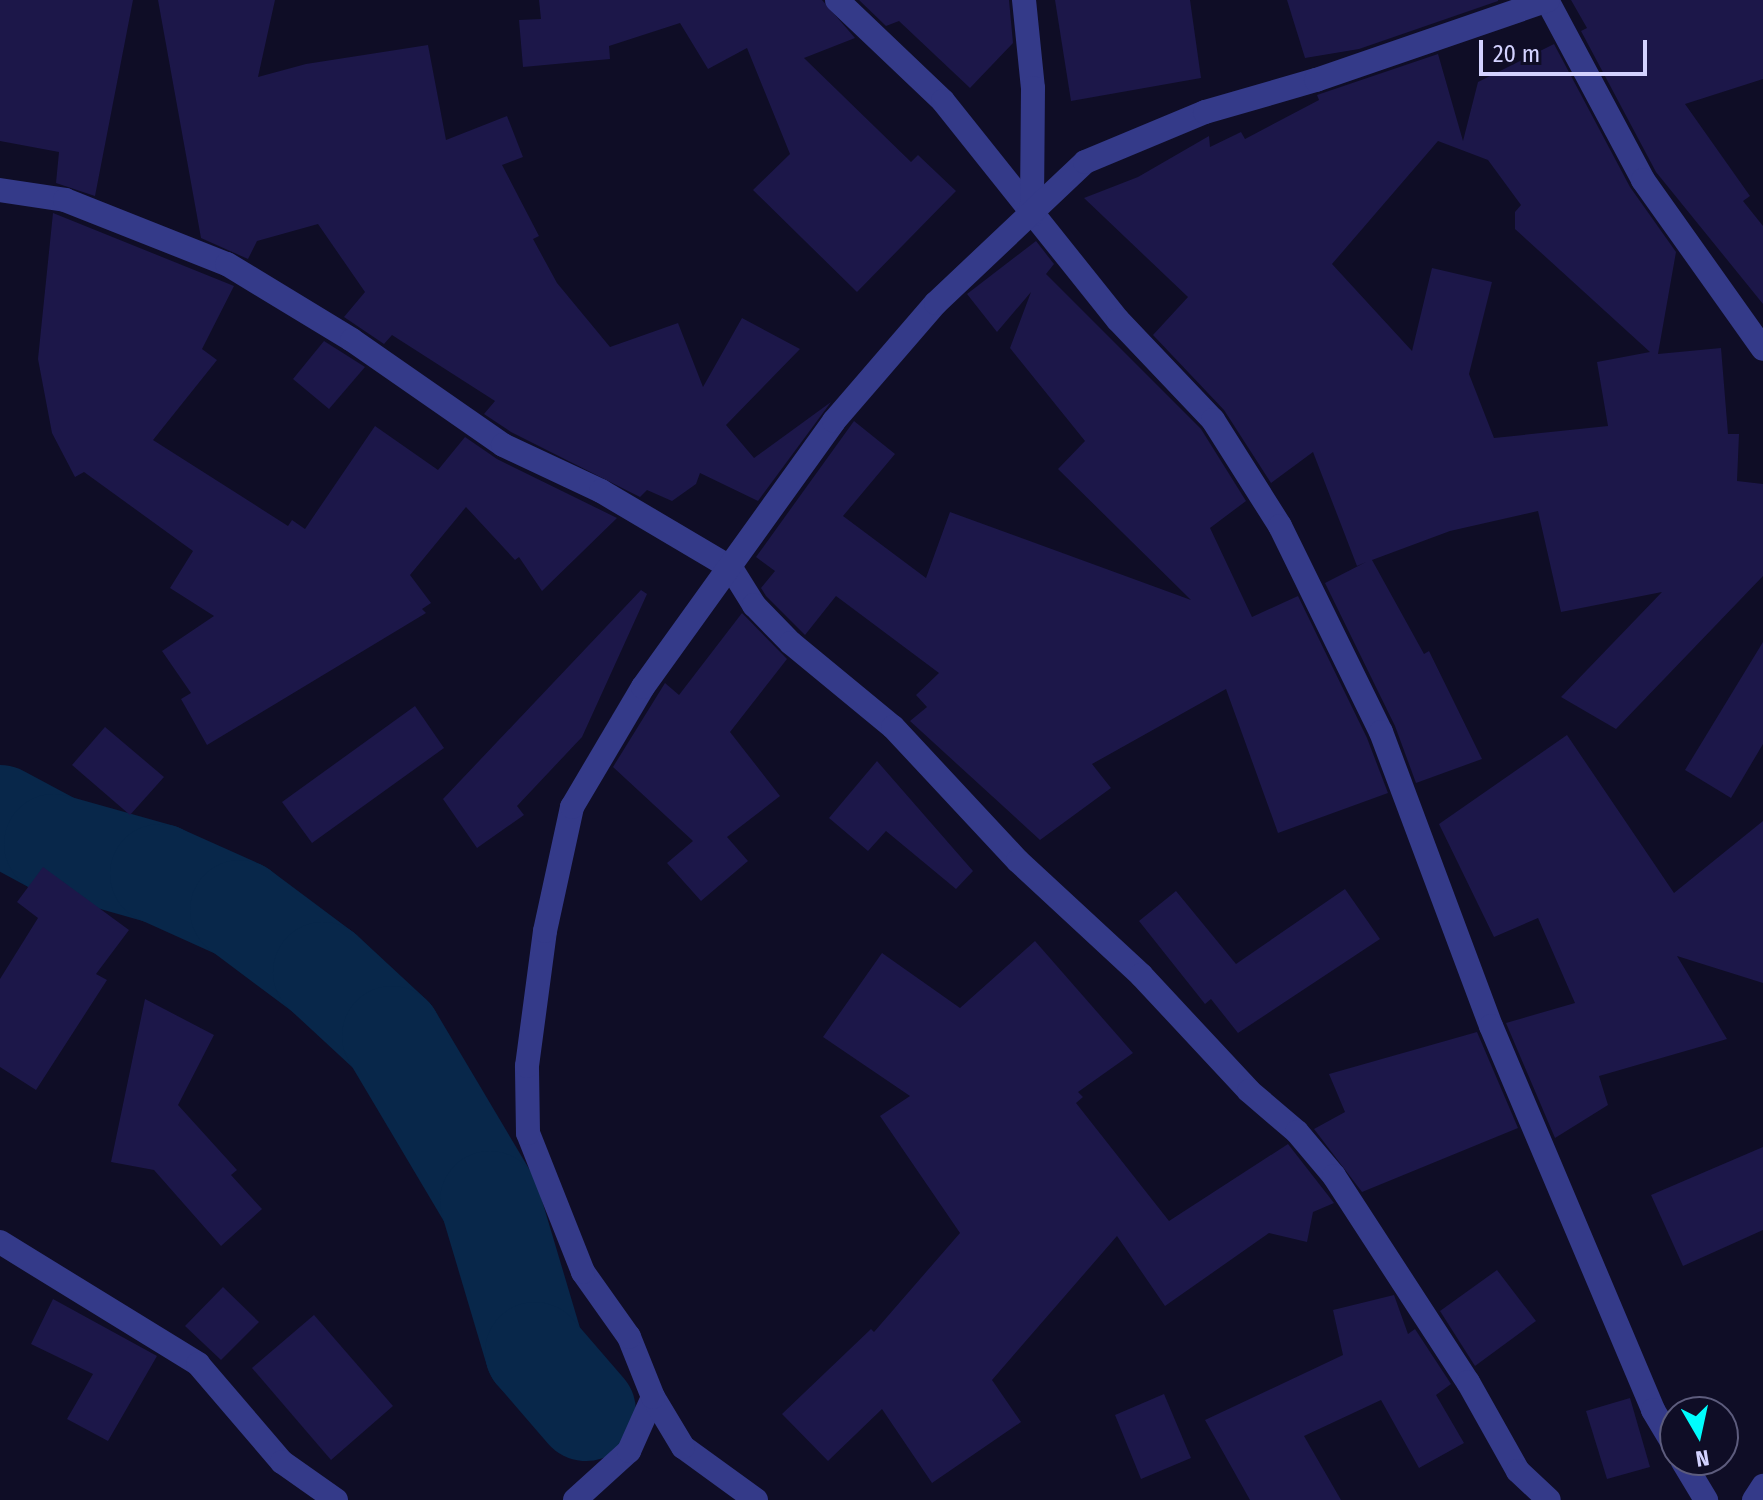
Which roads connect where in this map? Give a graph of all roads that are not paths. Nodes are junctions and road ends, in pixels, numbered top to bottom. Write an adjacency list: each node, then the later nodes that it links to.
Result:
1 (837, 0): 5 (street)
2 (1024, 0): 5 (street)
3 (1548, 0): 5 (street); 6 (street)
4 (0, 190): 7 (street)
5 (1032, 215): 7 (street); 10 (street)
6 (1763, 349)
7 (731, 568): 9 (street); 16 (street)
8 (0, 1242): 13 (street)
9 (653, 1397): 14 (street); 15 (street)
10 (1659, 1420)
11 (1692, 1476): 17 (street)
12 (1763, 1486): 18 (street)
13 (336, 1500)
14 (575, 1500)
15 (756, 1500)
16 (1549, 1500)
17 (1706, 1500)
18 (1754, 1500)

